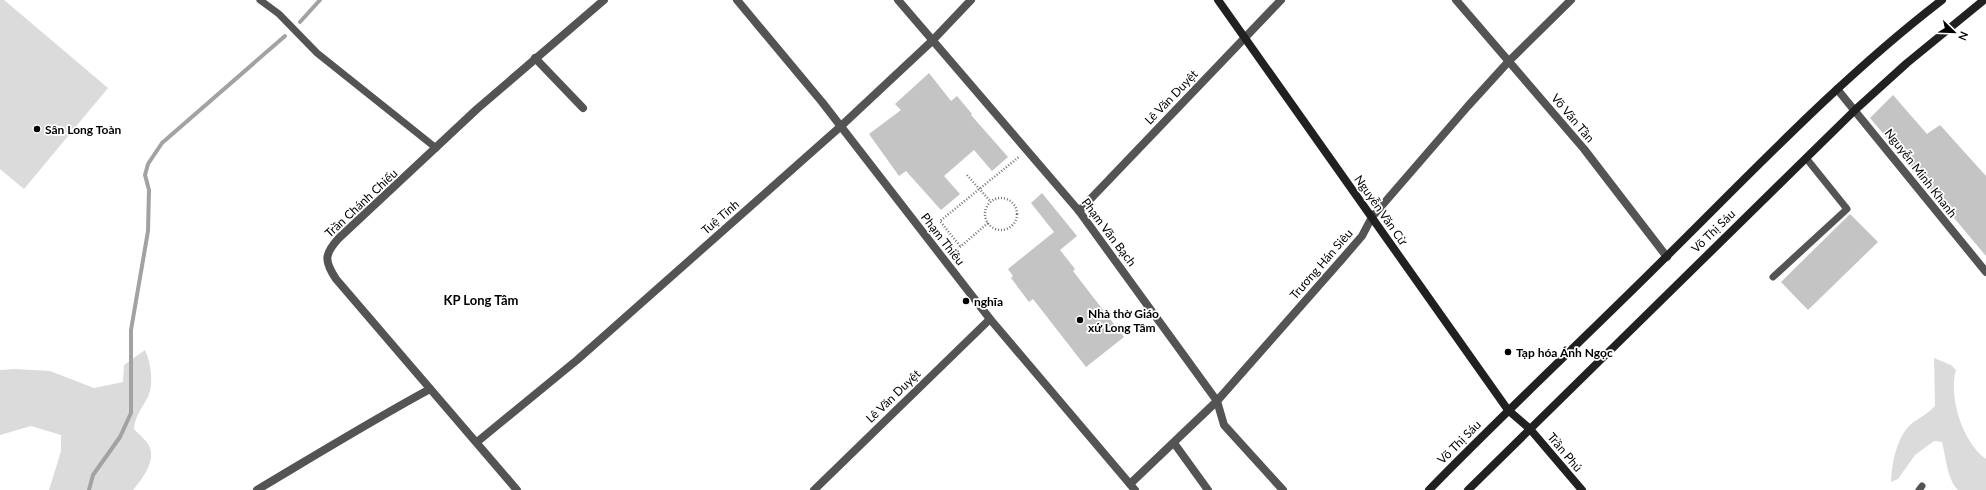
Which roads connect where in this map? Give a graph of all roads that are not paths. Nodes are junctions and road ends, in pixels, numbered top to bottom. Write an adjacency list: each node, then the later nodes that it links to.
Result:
1 (260, 0): 20 (lane)
2 (604, 0): 14 (street, Trần Chánh Chiếu)
3 (737, 0): 19 (street, Phạm Thiều)
4 (898, 0): 13 (street, Phạm Văn Bạch)
5 (971, 0): 13 (street, Tuệ Tĩnh)
6 (1218, 0): 12 (main road, Nguyễn Văn Cừ)
7 (1281, 0): 12 (street, Lê Văn Duyệt)
8 (1456, 0): 15 (street, Võ Văn Tần)
9 (1571, 0): 15 (street, Trương Hán Siêu)
10 (1942, 0): 16 (main road, Võ Thị Sáu)
11 (1984, 0): 18 (main road, Võ Thị Sáu)
12 (1244, 37): 22 (street, Lê Văn Duyệt); 23 (main road, Nguyễn Văn Cừ)
13 (932, 41): 19 (street, Tuệ Tĩnh); 22 (street, Phạm Văn Bạch)
14 (535, 58): 17 (street); 20 (street, Trần Chánh Chiếu)
15 (1509, 61): 23 (street, Trương Hán Siêu); 24 (street, Võ Văn Tần)
16 (1837, 89): 18 (street, Nguyễn Minh Khanh); 24 (main road, Võ Thị Sáu)
17 (583, 108)
18 (1855, 110): 21 (main road, Võ Thị Sáu); 25 (street, Nguyễn Minh Khanh)
19 (840, 127): 27 (street, Phạm Thiều); 32 (street, Tuệ Tĩnh)
20 (436, 148): 28 (street, Trần Chánh Chiếu)
21 (1806, 158): 26 (lane); 31 (main road, Võ Thị Sáu)
22 (1079, 211): 29 (street, Phạm Văn Bạch)
23 (1372, 217): 29 (street, Trương Hán Siêu); 30 (main road, Nguyễn Văn Cừ)
24 (1667, 257): 30 (main road, Võ Thị Sáu)
25 (1986, 272)
26 (1773, 277)
27 (990, 319): 34 (street, Phạm Thiều); 37 (street, Lê Văn Duyệt)
28 (430, 390): 32 (street, Trần Chánh Chiếu); 35 (street)
29 (1217, 401): 33 (street, Trương Hán Siêu); 39 (street, Phạm Văn Bạch)
30 (1508, 410): 31 (main road, Nguyễn Văn Cừ); 40 (main road, Võ Thị Sáu)
31 (1530, 429): 41 (main road, Võ Thị Sáu); 42 (main road, Trần Phú)
32 (477, 442): 36 (street, Trần Chánh Chiếu)
33 (1174, 443): 34 (street, Trương Hán Siêu); 38 (street)
34 (1132, 487)
35 (257, 490)
36 (517, 490)
37 (814, 490)
38 (1208, 490)
39 (1283, 490)
40 (1429, 490)
41 (1468, 490)
42 (1582, 490)

